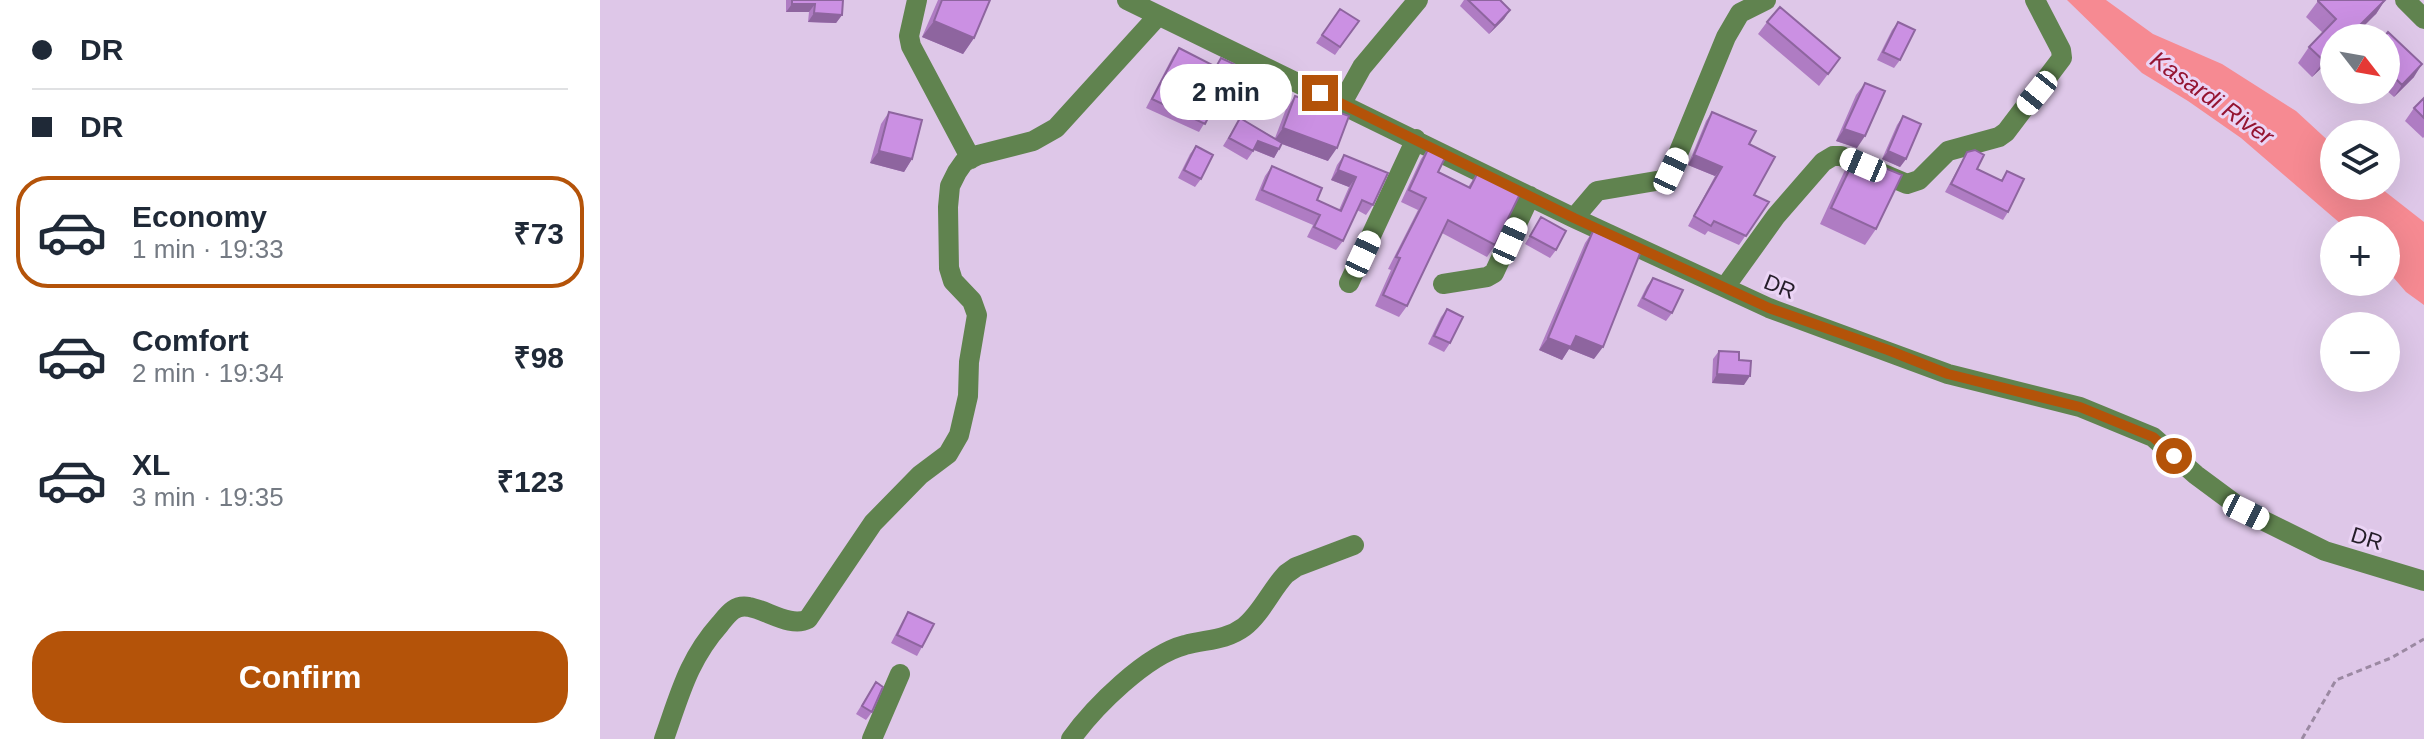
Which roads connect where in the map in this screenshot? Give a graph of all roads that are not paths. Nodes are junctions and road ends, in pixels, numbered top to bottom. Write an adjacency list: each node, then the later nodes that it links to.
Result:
1 (917, 0): 11 (street)
2 (1127, 0): 7 (street, DR)
3 (1418, 0): 9 (street)
4 (1766, 0): 13 (street)
5 (2035, 0): 16 (street)
6 (2405, 0): 8 (street)
7 (1157, 17): 9 (street, DR); 11 (street)
8 (2424, 19)
9 (1342, 103): 10 (street, DR)
10 (1416, 139): 12 (street, DR); 14 (street)
11 (971, 159): 20 (street)
12 (1530, 196): 13 (street, DR); 15 (street)
13 (1574, 218): 16 (street, DR)
14 (1349, 283)
15 (1443, 284)
16 (1725, 287): 18 (street, DR)
17 (1354, 545): 22 (street)
18 (2424, 581)
19 (900, 674): 21 (street)
20 (664, 739)
21 (872, 739)
22 (1071, 739)

